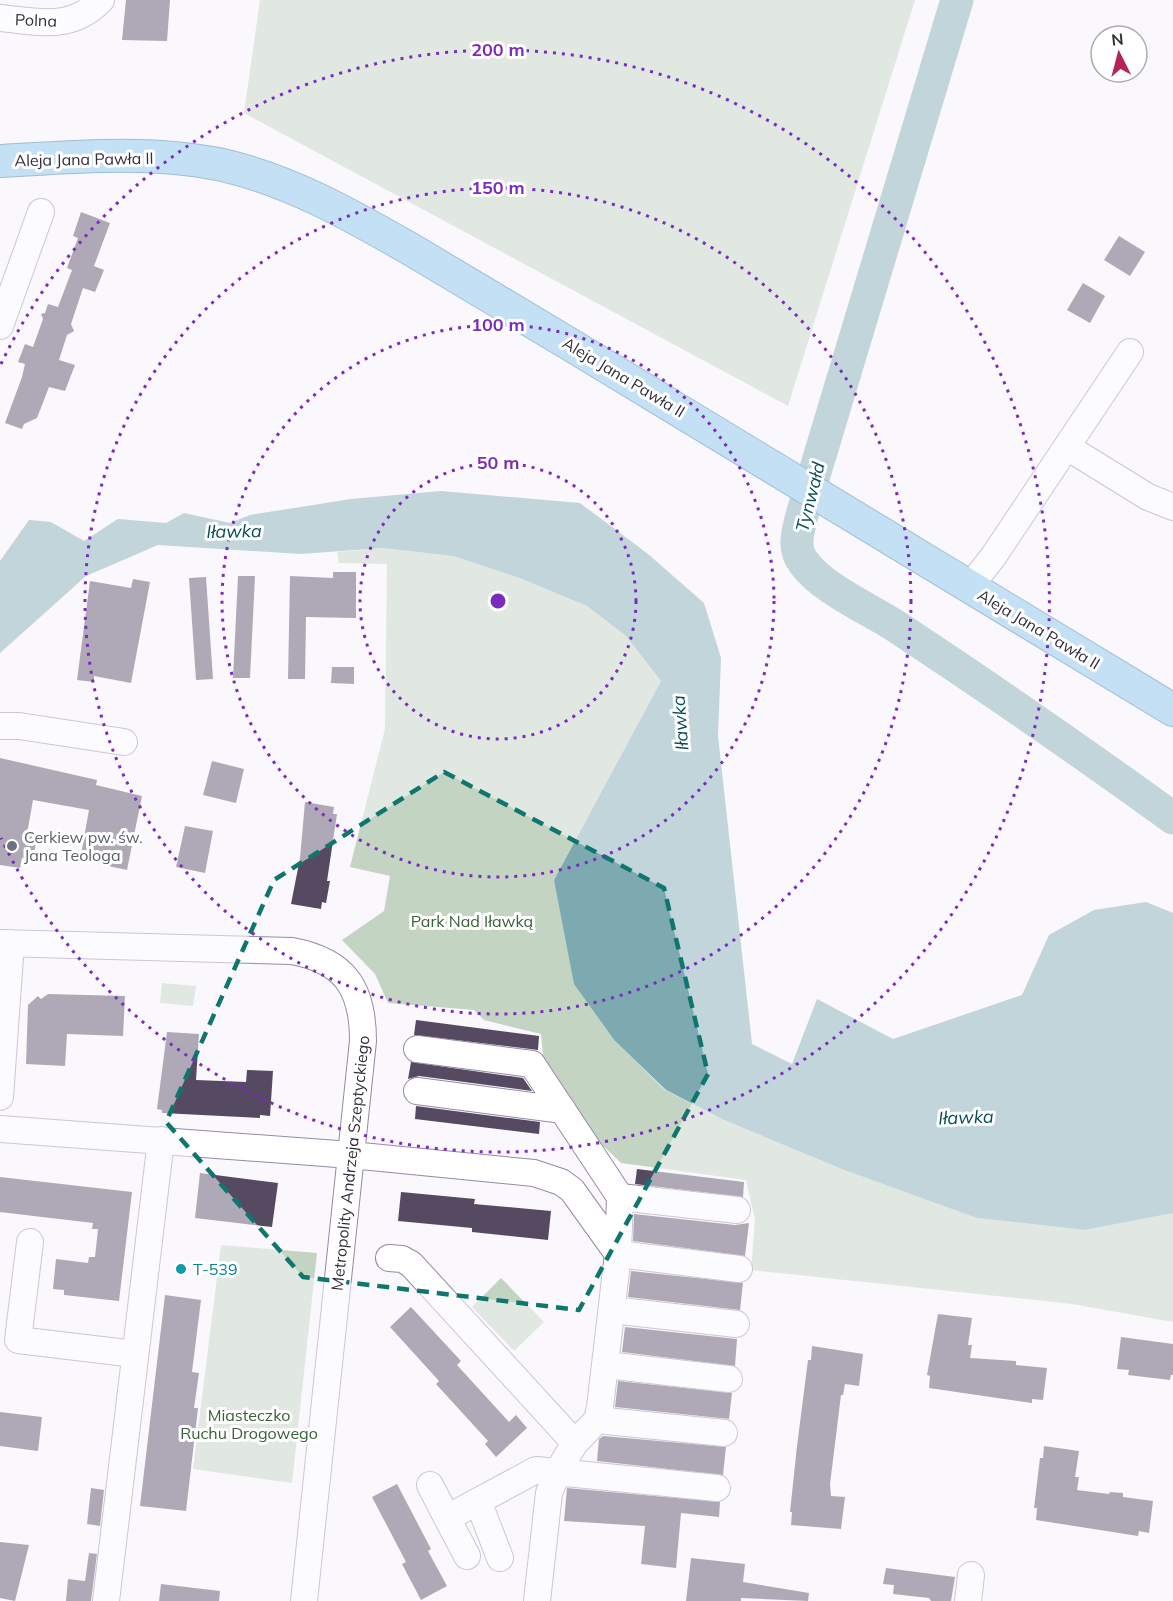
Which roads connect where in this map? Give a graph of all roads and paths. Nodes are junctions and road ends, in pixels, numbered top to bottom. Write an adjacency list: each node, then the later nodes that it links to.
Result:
1 (101, 0): 2 (street, Polna)
2 (58, 11): 3 (street, Polna)
3 (0, 18)
4 (0, 161): 10 (main road, Aleja Jana Pawła II)
5 (42, 212): 6 (street)
6 (0, 326)
7 (1130, 352): 8 (street)
8 (1067, 447): 9 (street); 10 (street)
9 (1173, 507)
10 (970, 586): 11 (main road, Aleja Jana Pawła II)
11 (1173, 710)
12 (0, 726): 13 (street)
13 (124, 742)
14 (6, 943): 17 (street); 21 (street, Metropolity Andrzeja Szeptyckiego)
15 (417, 1048): 18 (street)
16 (417, 1091): 18 (street)
17 (0, 1097)
18 (563, 1110): 22 (street)
19 (0, 1129): 20 (street)
20 (161, 1140): 21 (street); 30 (street)
21 (351, 1155): 25 (street); 44 (street, Metropolity Andrzeja Szeptyckiego)
22 (620, 1197): 23 (street); 25 (street)
23 (737, 1210)
24 (30, 1242): 30 (street)
25 (618, 1254): 27 (street); 28 (street)
26 (389, 1258): 35 (street)
27 (739, 1269)
28 (612, 1310): 29 (street); 31 (street)
29 (736, 1324)
30 (135, 1354): 45 (street)
31 (606, 1365): 32 (street); 33 (street)
32 (729, 1379)
33 (597, 1419): 34 (street); 35 (street)
34 (724, 1433)
35 (575, 1443): 36 (street)
36 (558, 1471): 38 (street); 39 (street); 46 (street)
37 (430, 1485): 40 (street)
38 (717, 1488)
39 (478, 1502): 40 (street); 42 (street)
40 (447, 1518): 41 (street)
41 (467, 1556)
42 (500, 1558)
43 (971, 1575): 47 (street)
44 (305, 1600)
45 (106, 1601)
46 (537, 1601)
47 (968, 1601)

